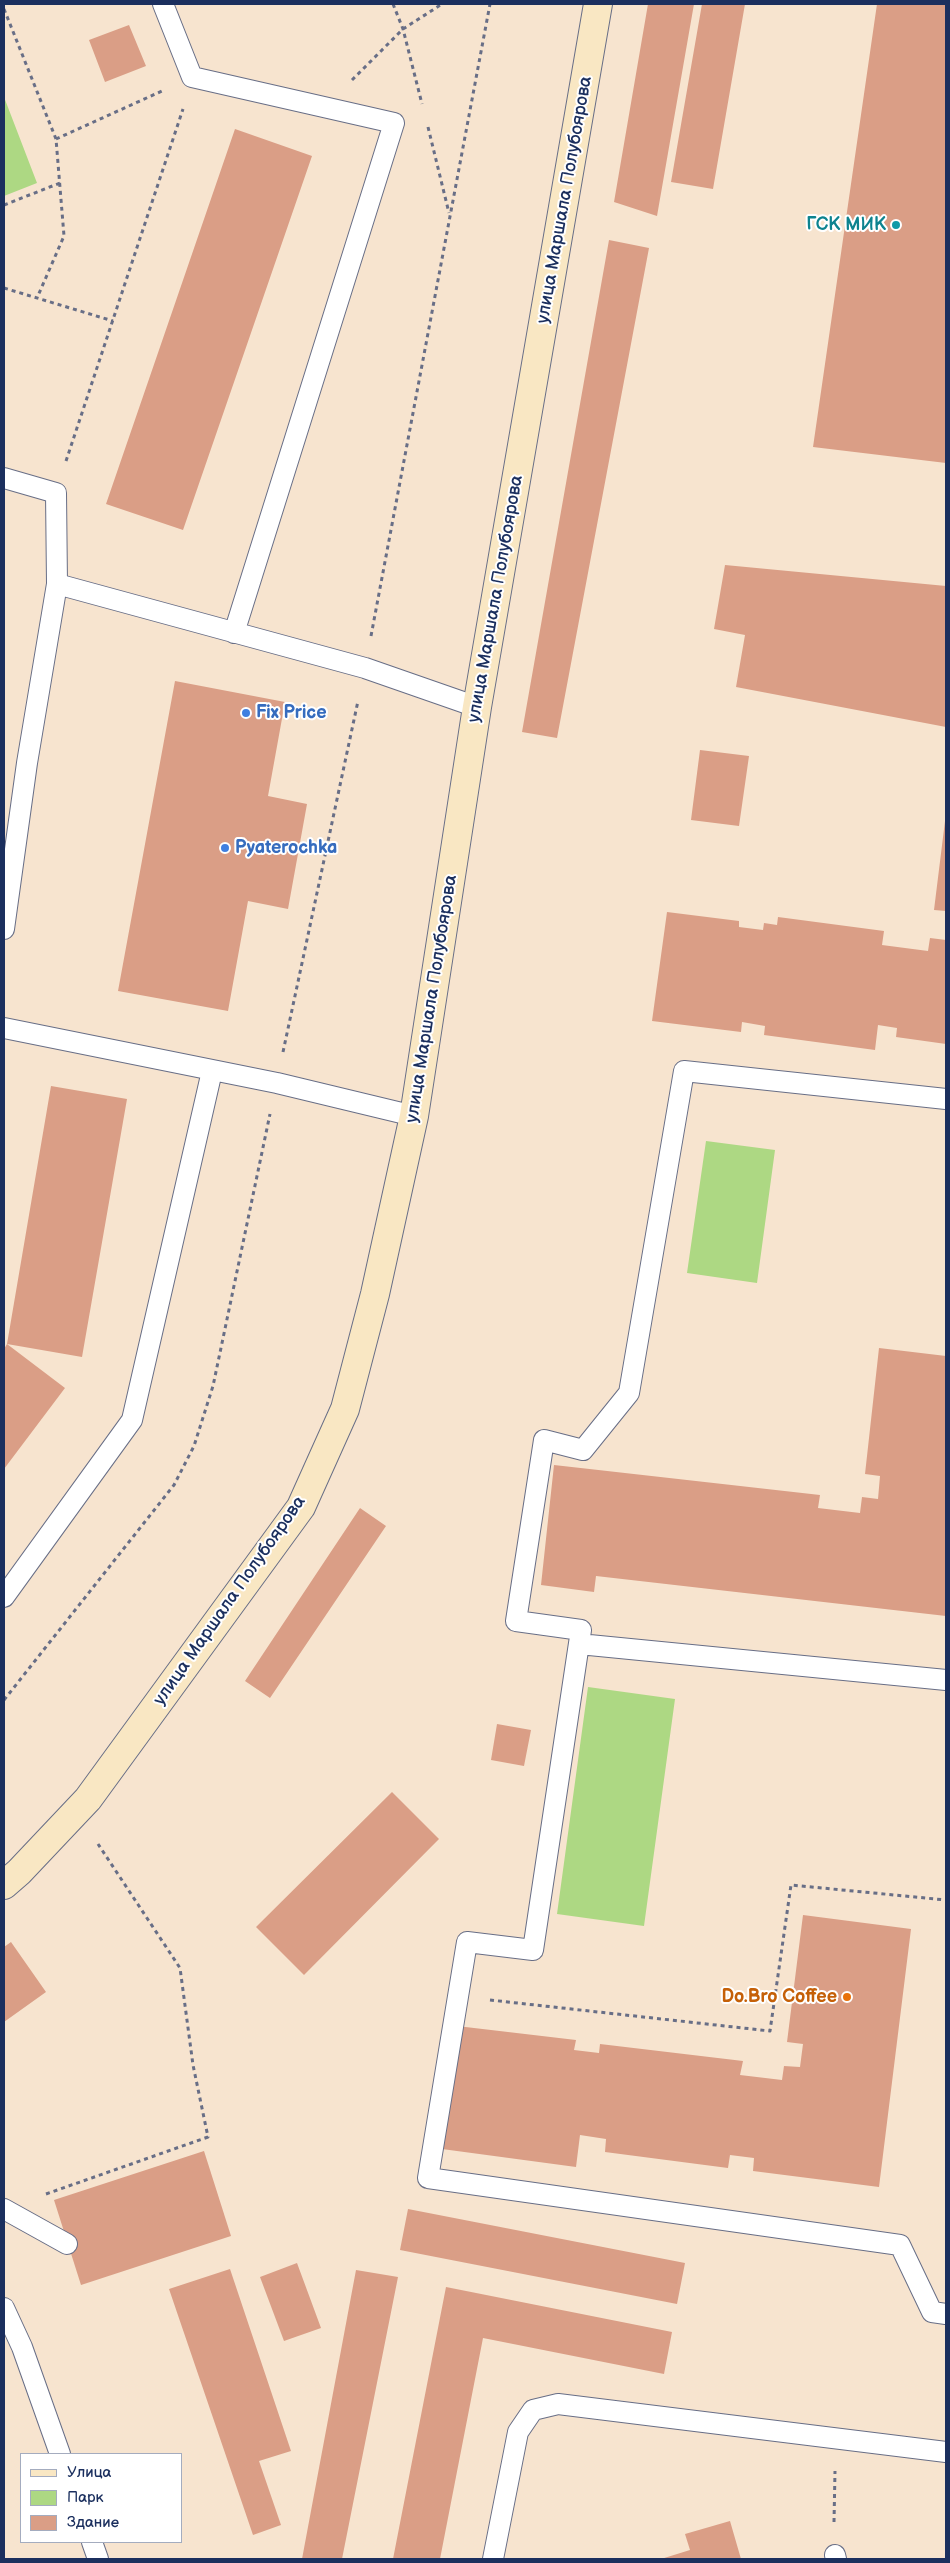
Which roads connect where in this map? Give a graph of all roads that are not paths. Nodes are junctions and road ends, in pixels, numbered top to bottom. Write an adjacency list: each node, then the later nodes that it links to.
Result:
1 (164, 4): 5 (lane)
2 (598, 4): 6 (street, улица Маршала Полубоярова)
3 (4, 478): 4 (lane)
4 (57, 584): 5 (lane); 7 (lane)
5 (234, 633): 6 (lane)
6 (477, 707): 11 (street, улица Маршала Полубоярова)
7 (4, 929)
8 (4, 1028): 9 (lane)
9 (212, 1071): 11 (lane); 12 (lane)
10 (946, 1099): 13 (lane)
11 (414, 1116): 15 (street, улица Маршала Полубоярова)
12 (4, 1597)
13 (579, 1644): 14 (lane); 19 (lane)
14 (946, 1680)
15 (4, 1885)
16 (4, 2209): 17 (lane)
17 (67, 2244)
18 (4, 2308): 21 (lane)
19 (946, 2314)
20 (946, 2452): 24 (lane)
21 (60, 2453)
22 (92, 2543): 23 (lane)
23 (98, 2559)
24 (493, 2559)

